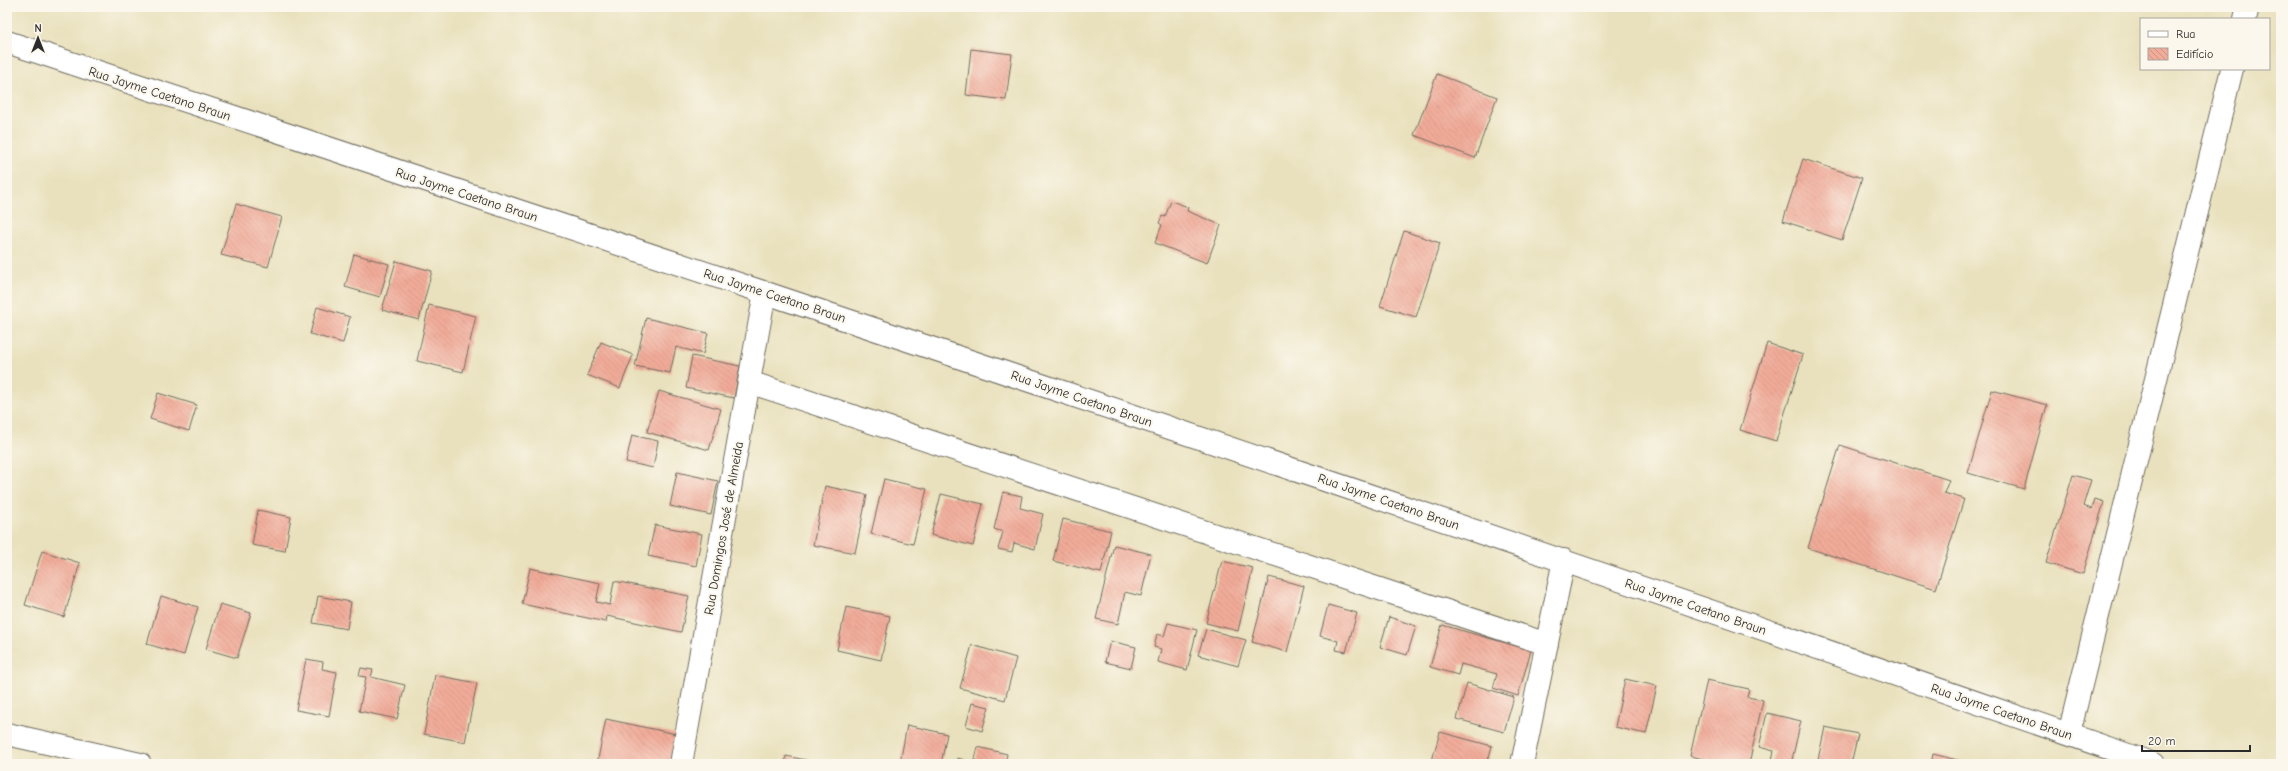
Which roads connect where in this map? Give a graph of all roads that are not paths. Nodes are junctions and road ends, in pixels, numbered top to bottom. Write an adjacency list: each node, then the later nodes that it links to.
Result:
1 (2248, 7): 2 (street)
2 (2245, 18)
3 (7, 42): 5 (street, Rua Jayme Caetano Braun)
4 (2232, 70): 10 (street)
5 (765, 292): 6 (street, Rua Domingos José de Almeida); 7 (street, Rua Jayme Caetano Braun)
6 (749, 382): 8 (street); 12 (street, Rua Domingos José de Almeida)
7 (1564, 560): 8 (street); 10 (street, Rua Jayme Caetano Braun)
8 (1547, 644): 13 (street)
9 (7, 734): 11 (street)
10 (2069, 734): 14 (street, Rua Jayme Caetano Braun)
11 (140, 764)
12 (681, 764)
13 (1522, 764)
14 (2154, 764)

